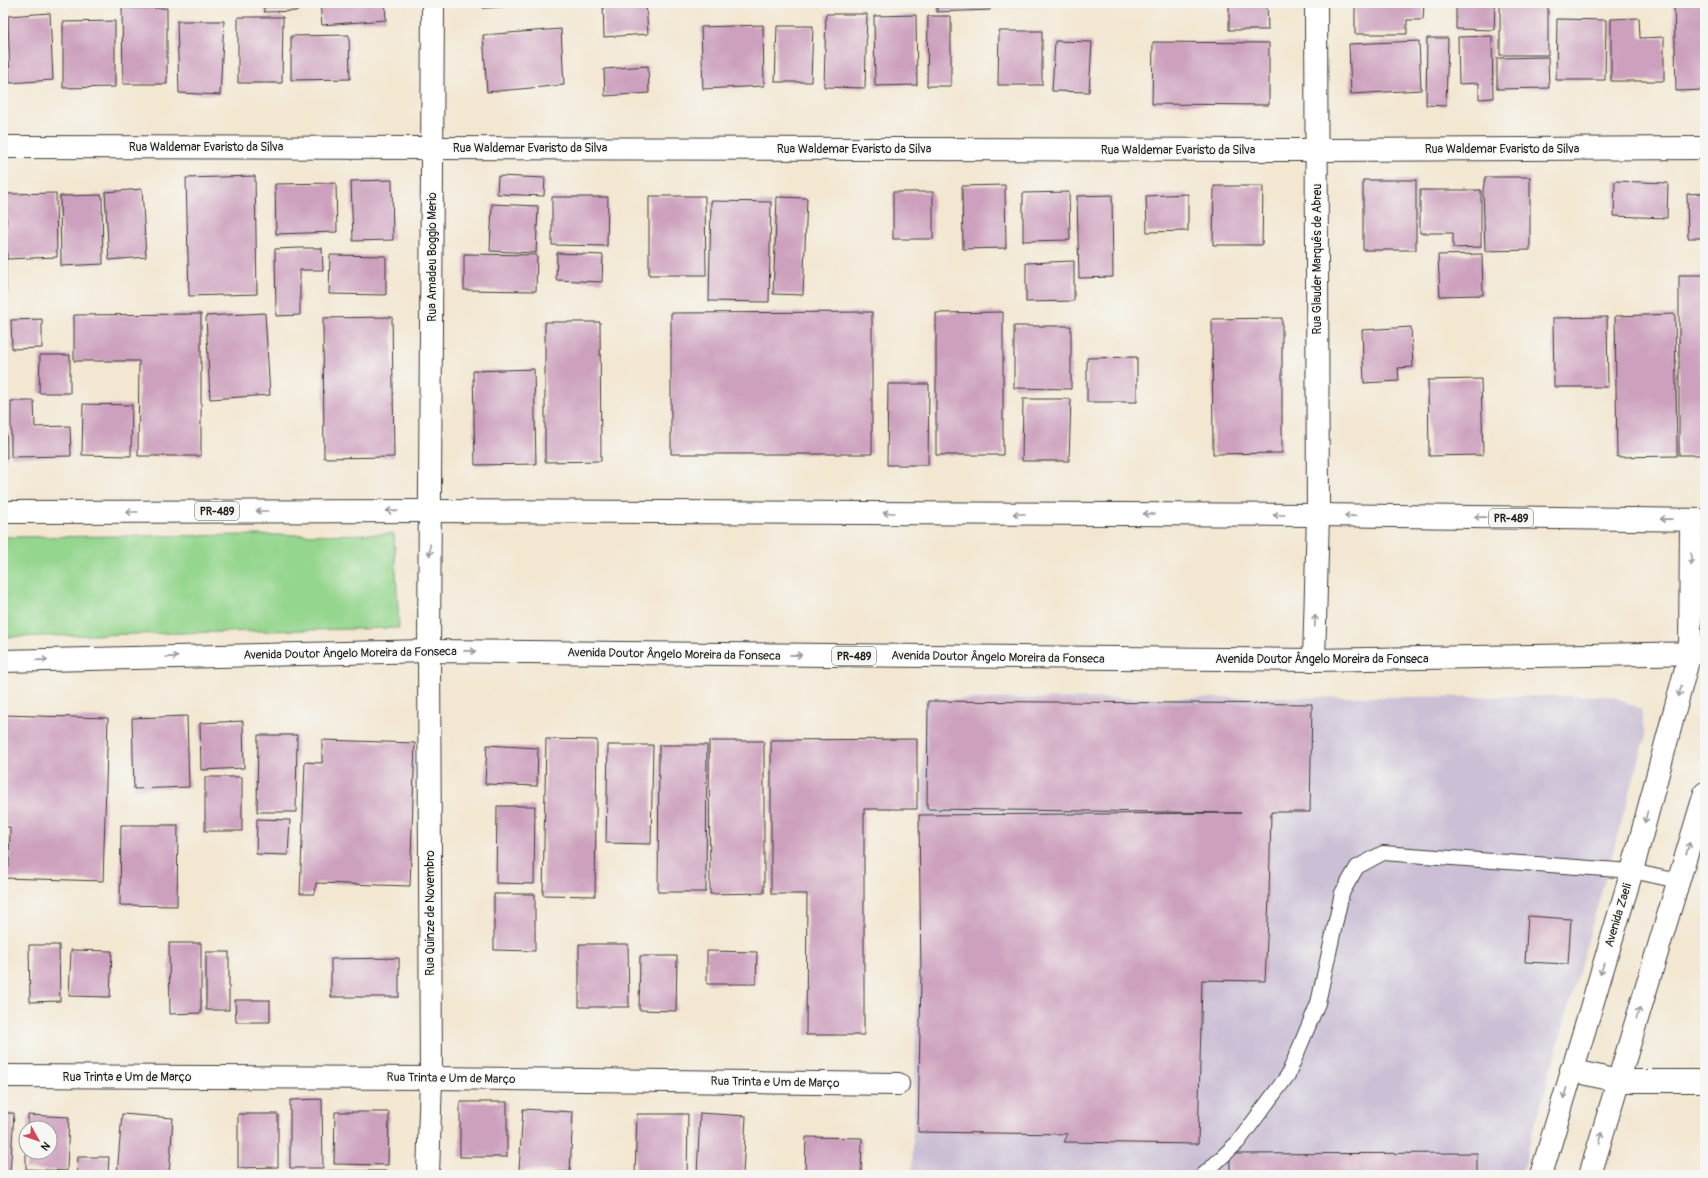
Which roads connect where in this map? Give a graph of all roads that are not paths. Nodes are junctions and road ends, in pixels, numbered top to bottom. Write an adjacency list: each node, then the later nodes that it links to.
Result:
1 (433, 3): 4 (street, Rua Amadeu Boggio Merio)
2 (1316, 3): 6 (street, Rua Glauder Marquês de Abreu)
3 (3, 147): 4 (street, Rua Waldemar Evaristo da Silva)
4 (432, 148): 6 (street, Rua Waldemar Evaristo da Silva); 7 (street, Rua Amadeu Boggio Merio)
5 (1705, 148): 6 (street, Rua Waldemar Evaristo da Silva)
6 (1317, 150): 9 (street, Rua Glauder Marquês de Abreu)
7 (431, 510): 8 (street, PR-489, one-way to 8); 9 (street, PR-489, one-way to 7); 11 (street, Rua Amadeu Boggio Merio, one-way to 11)
8 (3, 512)
9 (1318, 515): 10 (street, PR-489, one-way to 9); 13 (street, Rua Glauder Marquês de Abreu, one-way to 9)
10 (1698, 520): 12 (street, Avenida Zaeli, one-way to 12)
11 (430, 651): 13 (street, Avenida Doutor Ângelo Moreira da Fonseca / PR-489, one-way to 13); 14 (street, Avenida Doutor Ângelo Moreira da Fonseca / PR-489, one-way to 11); 20 (street, Rua Quinze de Novembro)
12 (1697, 653): 13 (street, Avenida Doutor Ângelo Moreira da Fonseca / PR-489); 16 (street, Avenida Zaeli, one-way to 16)
13 (1314, 660)
14 (3, 661)
15 (1705, 793): 17 (street, one-way to 15)
16 (1632, 871): 17 (lane); 18 (street, Avenida Zaeli, one-way to 18); 25 (lane)
17 (1678, 881): 21 (street, one-way to 17)
18 (1572, 1070): 21 (street); 26 (street, Avenida Zaeli, one-way to 26)
19 (3, 1076): 20 (street, Rua Trinta e Um de Março)
20 (431, 1078): 23 (street, Rua Trinta e Um de Março); 24 (street, Rua Quinze de Novembro)
21 (1617, 1081): 22 (street); 27 (street, one-way to 21)
22 (1705, 1081)
23 (898, 1084)
24 (428, 1175)
25 (1203, 1175)
26 (1541, 1175)
27 (1590, 1175)

